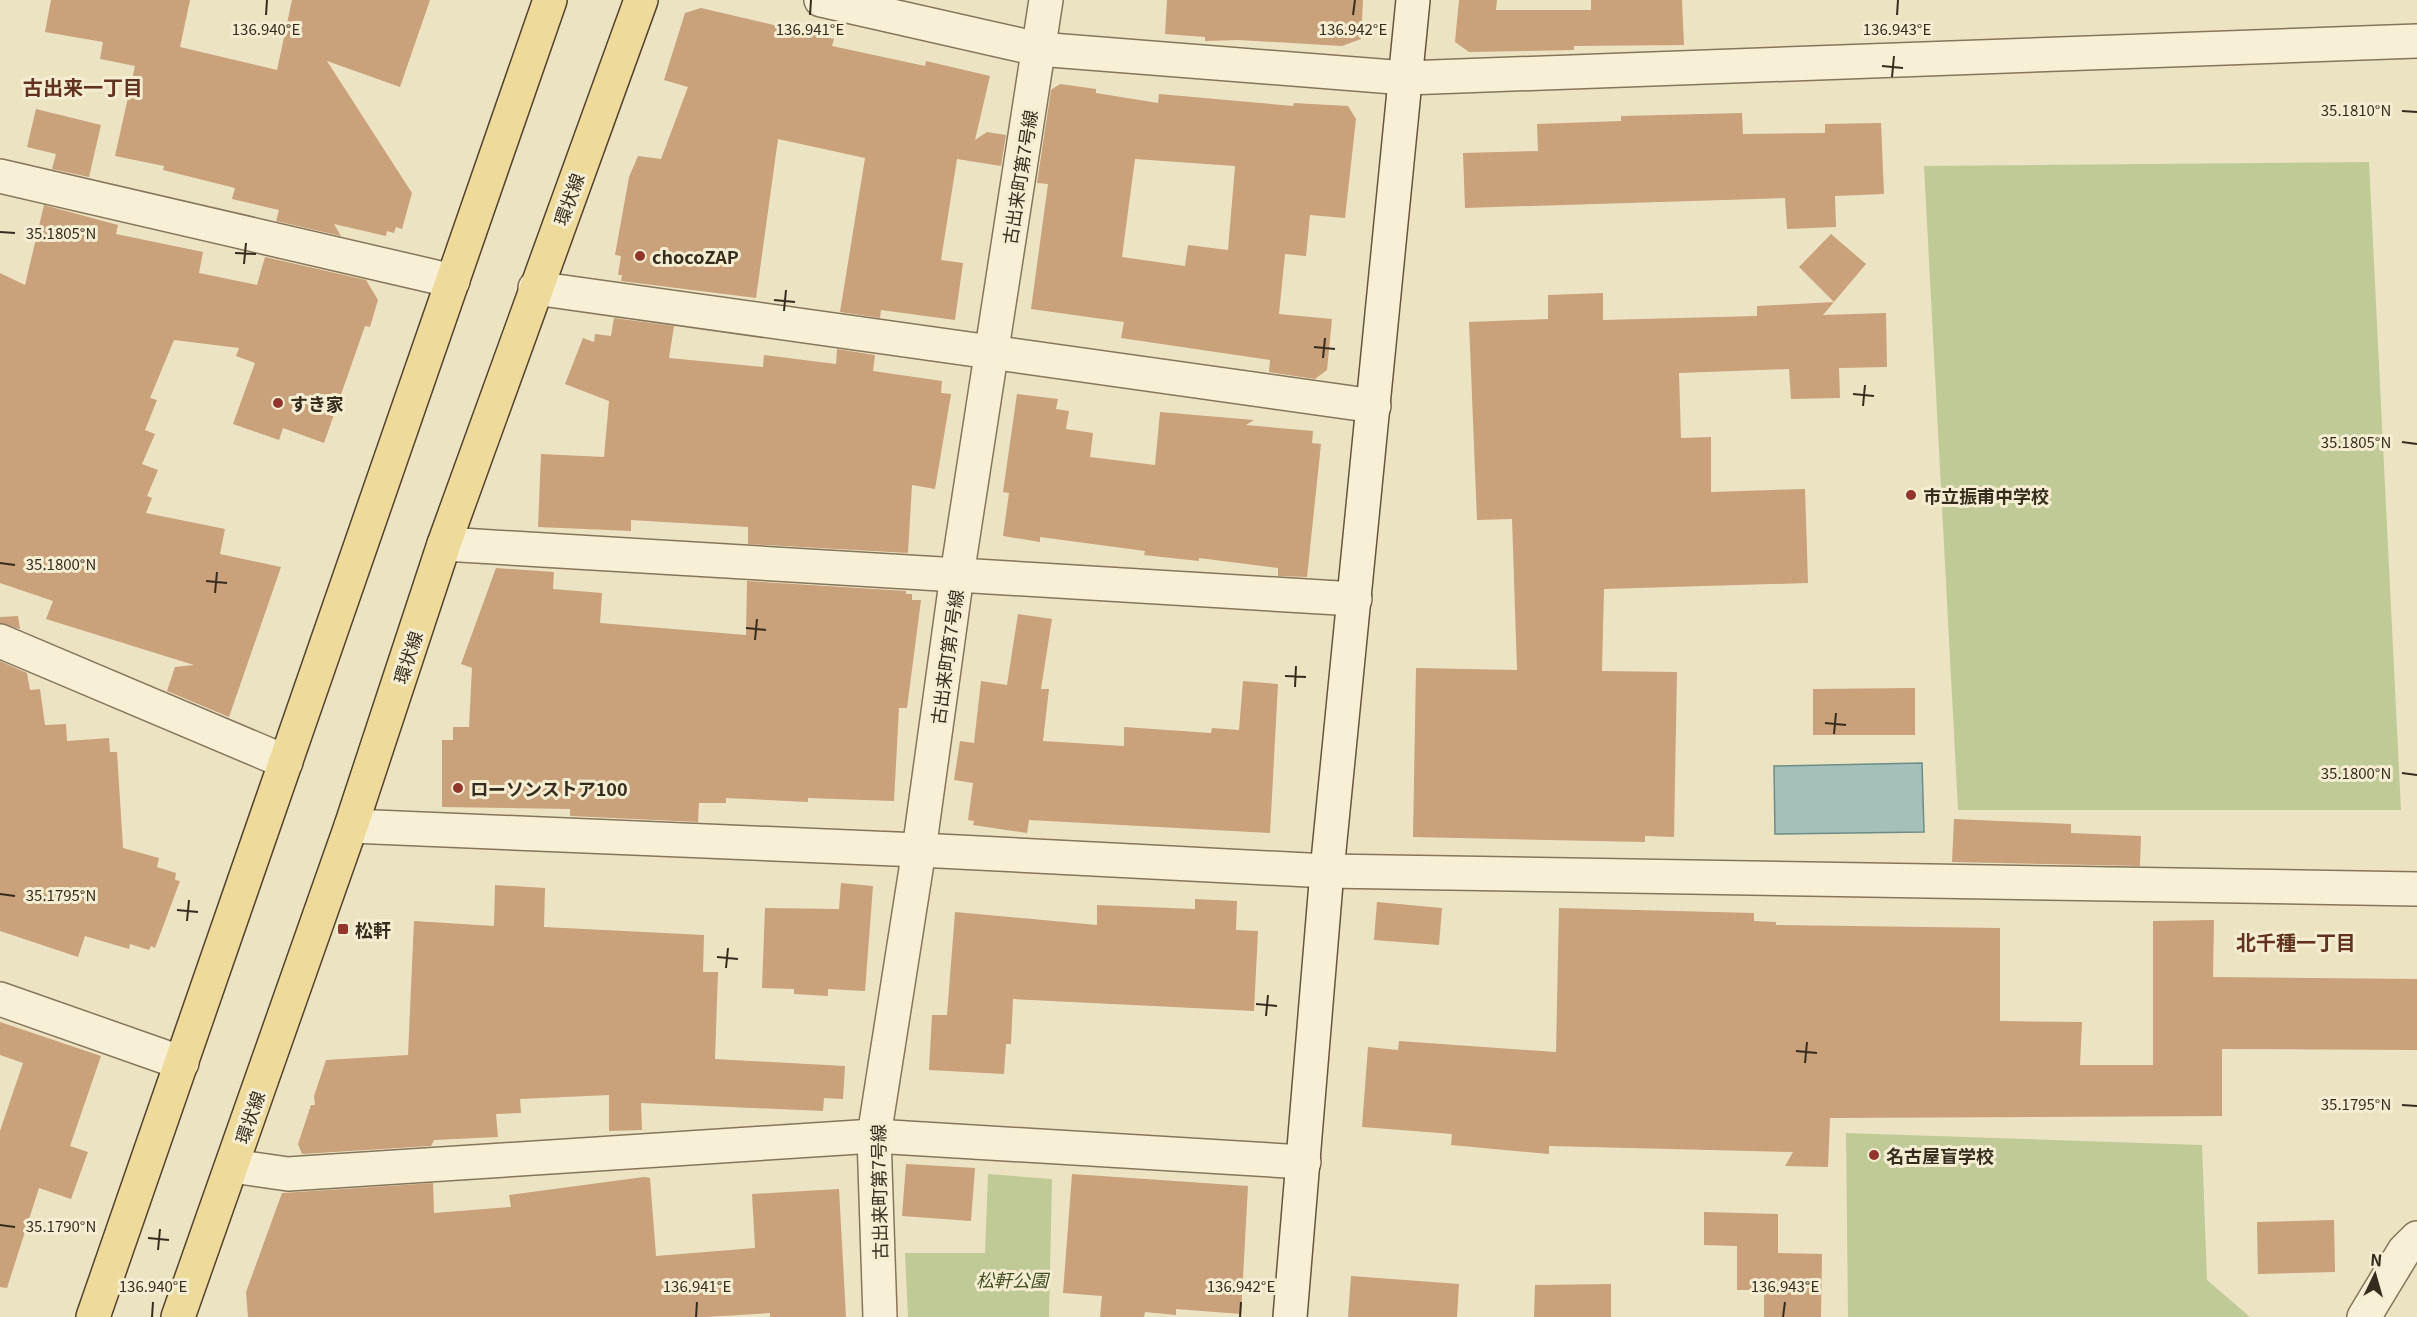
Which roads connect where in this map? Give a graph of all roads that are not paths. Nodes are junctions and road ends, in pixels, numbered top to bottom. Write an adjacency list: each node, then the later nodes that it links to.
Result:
1 (550, 0): 10 (main road)
2 (641, 0): 11 (main road, 環状線)
3 (821, 0): 7 (street)
4 (1046, 0): 7 (street, 古出来町第7号線)
5 (1413, 0): 8 (street)
6 (2417, 41): 8 (street)
7 (1038, 49): 8 (street); 12 (street, 古出来町第7号線)
8 (1406, 78): 13 (street)
9 (0, 177): 10 (street)
10 (453, 281): 18 (main road)
11 (535, 288): 12 (street); 14 (main road, 環状線)
12 (992, 352): 13 (street); 15 (street, 古出来町第7号線)
13 (1374, 406): 16 (street)
14 (444, 544): 15 (street); 19 (main road, 環状線)
15 (957, 575): 16 (street); 20 (street, 古出来町第7号線)
16 (1354, 599): 21 (street)
17 (0, 641): 18 (street)
18 (286, 762): 24 (main road)
19 (351, 826): 20 (street); 27 (main road, 環状線)
20 (919, 850): 21 (street); 25 (street, 古出来町第7号線)
21 (1328, 871): 22 (street); 26 (street)
22 (2417, 889)
23 (0, 999): 24 (street)
24 (182, 1063): 29 (main road)
25 (874, 1136): 26 (street); 27 (street); 31 (street, 古出来町第7号線)
26 (1304, 1162): 32 (street)
27 (232, 1166): 30 (main road, 環状線)
28 (2413, 1247): 33 (street)
29 (93, 1317)
30 (178, 1317)
31 (880, 1317)
32 (1290, 1317)
33 (2364, 1317)

